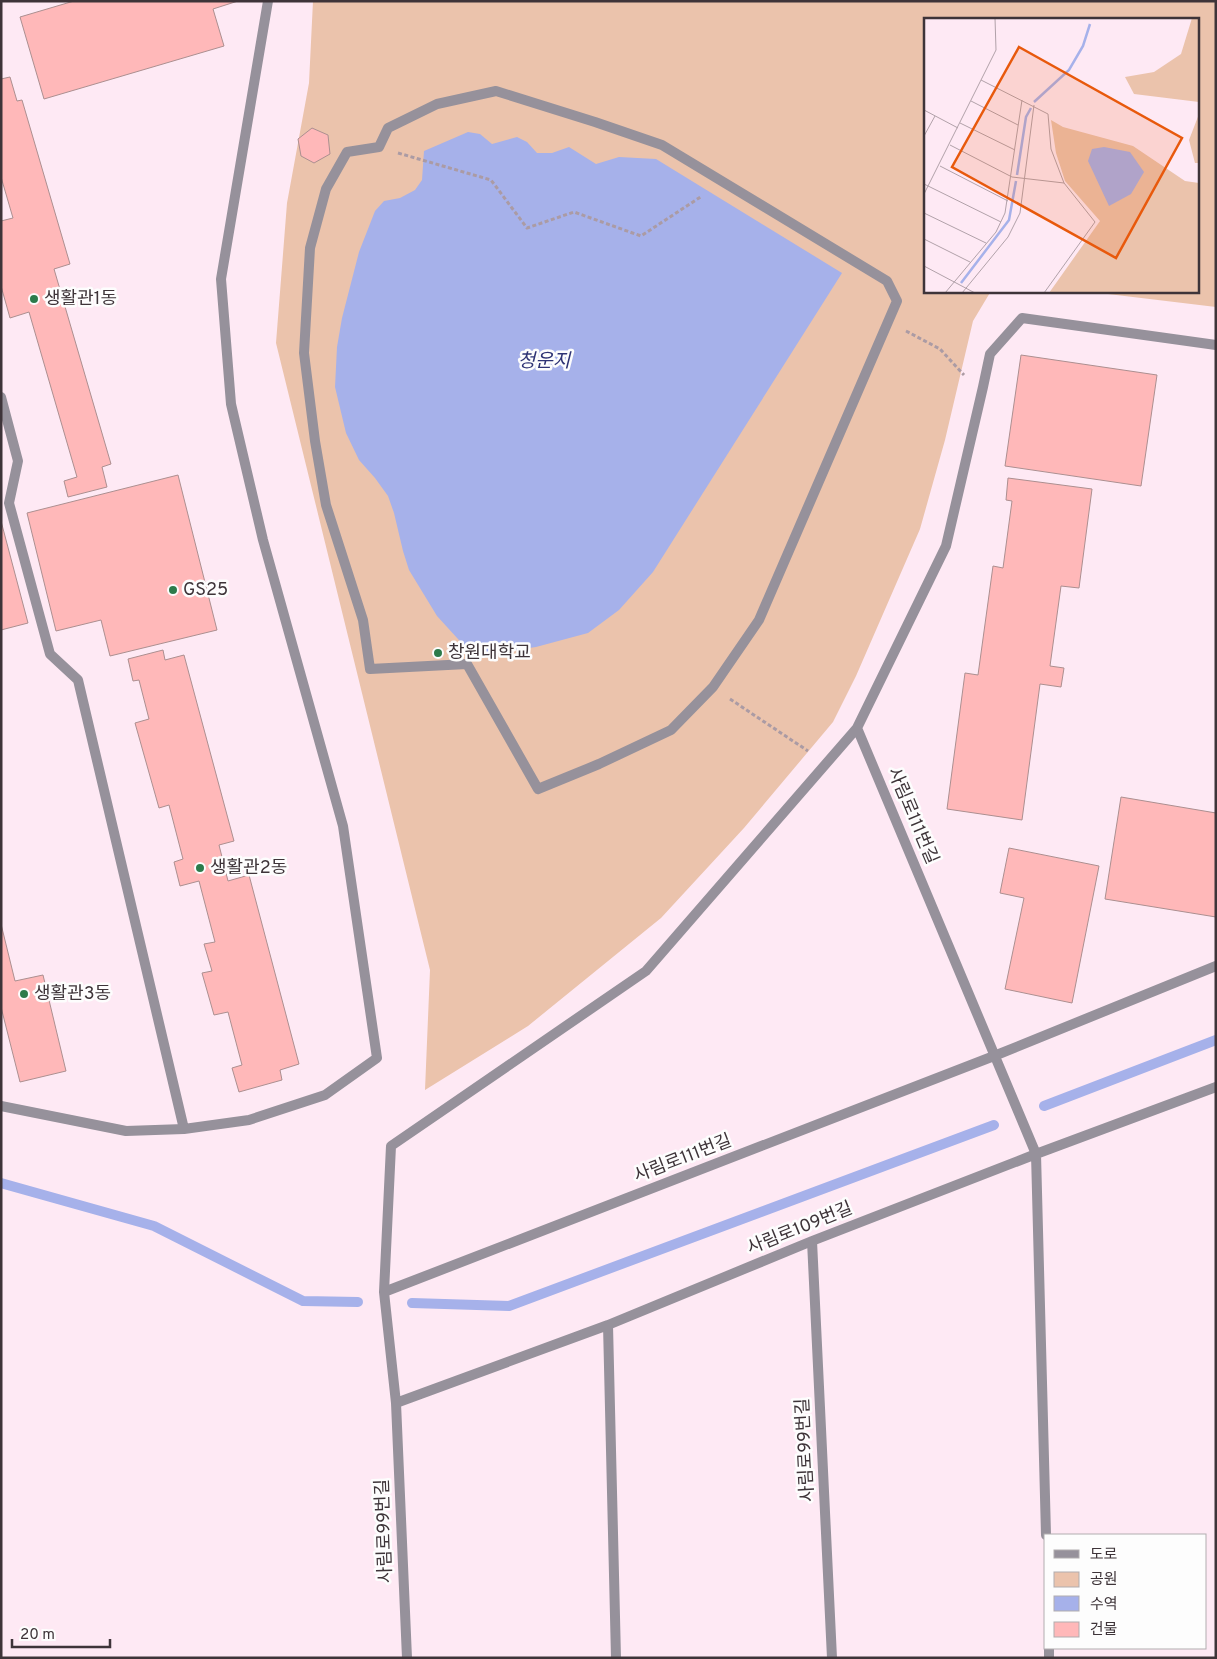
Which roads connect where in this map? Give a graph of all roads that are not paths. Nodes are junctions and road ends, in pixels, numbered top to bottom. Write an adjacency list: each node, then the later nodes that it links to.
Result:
1 (268, 1): 10 (street)
2 (888, 321): 2 (street)
3 (1216, 346): 5 (street)
4 (1, 397): 10 (street)
5 (857, 728): 7 (street, 사림로111번길); 13 (street, 사림로99번길)
6 (1216, 966): 7 (street, 사림로111번길)
7 (994, 1056): 11 (street); 13 (street, 사림로111번길)
8 (1216, 1087): 11 (street, 사림로109번길)
9 (1, 1106): 10 (street)
10 (184, 1128)
11 (1036, 1154): 12 (street, 사림로109번길); 16 (street)
12 (812, 1241): 14 (street, 사림로109번길); 19 (street, 사림로99번길)
13 (384, 1292): 15 (street, 사림로99번길)
14 (608, 1325): 15 (street, 사림로109번길); 18 (street)
15 (396, 1403): 17 (street, 사림로99번길)
16 (1046, 1534)
17 (406, 1658)
18 (616, 1658)
19 (832, 1658)

